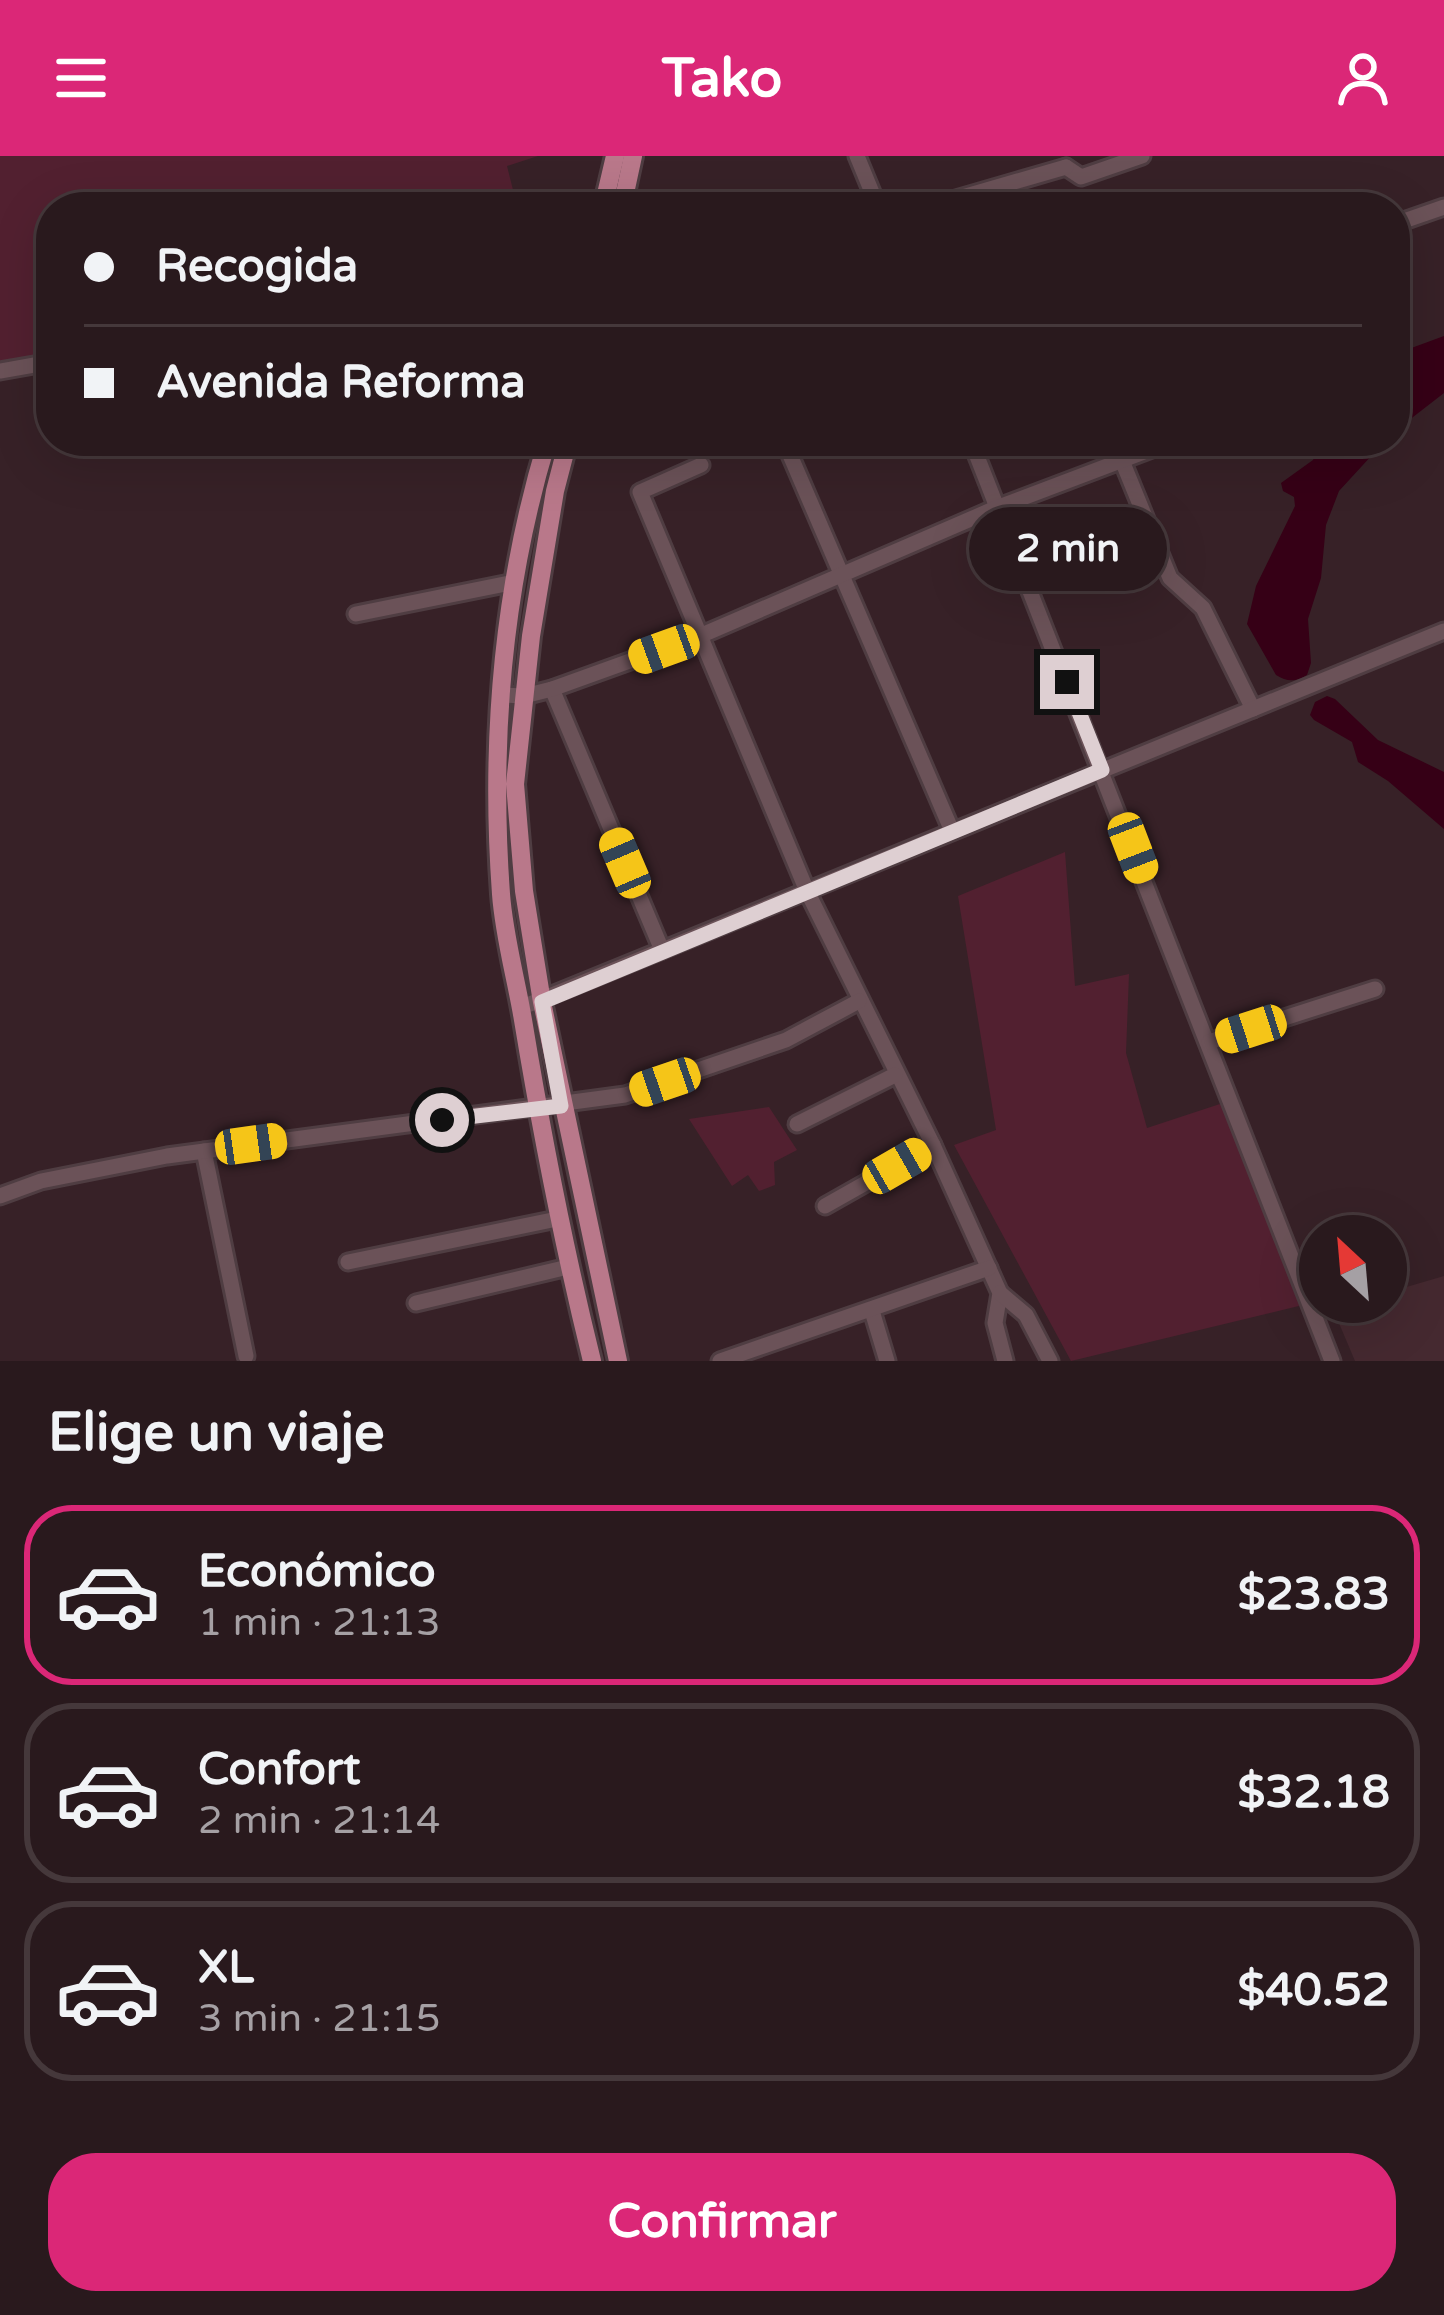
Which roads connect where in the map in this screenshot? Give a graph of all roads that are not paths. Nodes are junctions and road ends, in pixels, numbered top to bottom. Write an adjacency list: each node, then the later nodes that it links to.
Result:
1 (615, 156): 6 (main road)
2 (633, 156): 7 (main road)
3 (857, 156): 8 (street)
4 (1142, 156): 5 (street)
5 (1066, 161): 9 (street)
6 (607, 192)
7 (625, 192)
8 (872, 192)
9 (973, 192)
10 (1444, 206): 11 (street)
11 (1410, 218)
12 (36, 365): 13 (street)
13 (0, 371)
14 (542, 456): 22 (main road)
15 (564, 456): 23 (main road)
16 (790, 456): 25 (street)
17 (977, 456): 24 (street)
18 (1121, 456): 20 (street)
19 (1136, 456): 20 (street)
20 (1123, 461): 24 (street); 33 (street)
21 (701, 465): 29 (street)
22 (532, 490): 23 (main road); 26 (main road)
23 (555, 491): 32 (main road)
24 (996, 508): 25 (street); 34 (street)
25 (841, 574): 29 (street); 35 (street)
26 (515, 582): 27 (street); 31 (main road)
27 (356, 614)
28 (1444, 631): 33 (street)
29 (702, 635): 30 (street); 36 (street)
30 (552, 689): 32 (street); 37 (street)
31 (500, 695): 32 (street); 41 (main road)
32 (524, 696): 40 (main road)
33 (1252, 709): 34 (street)
34 (1102, 770): 35 (street); 42 (street)
35 (952, 831): 36 (street)
36 (807, 891): 37 (street); 39 (street)
37 (662, 950): 40 (street)
38 (1375, 989): 42 (street)
39 (859, 1001): 43 (street); 44 (street)
40 (542, 1002): 41 (street); 44 (main road)
41 (520, 1005): 45 (main road)
42 (1210, 1042): 66 (street)
43 (895, 1075): 46 (street); 47 (street)
44 (561, 1106): 45 (street); 61 (main road)
45 (537, 1107): 48 (street); 51 (main road)
46 (797, 1124)
47 (933, 1145): 50 (street); 54 (street)
48 (204, 1150): 49 (street); 59 (street)
49 (0, 1196)
50 (825, 1206)
51 (557, 1219): 52 (street); 53 (main road)
52 (348, 1262)
53 (568, 1267): 56 (street); 60 (main road)
54 (989, 1268): 55 (street); 57 (street)
55 (1000, 1293): 64 (street); 65 (street)
56 (416, 1303)
57 (872, 1311): 58 (street); 63 (street)
58 (772, 1353): 62 (street)
59 (246, 1356)
60 (592, 1361)
61 (618, 1361)
62 (720, 1361)
63 (887, 1361)
64 (1005, 1361)
65 (1050, 1361)
66 (1332, 1361)

